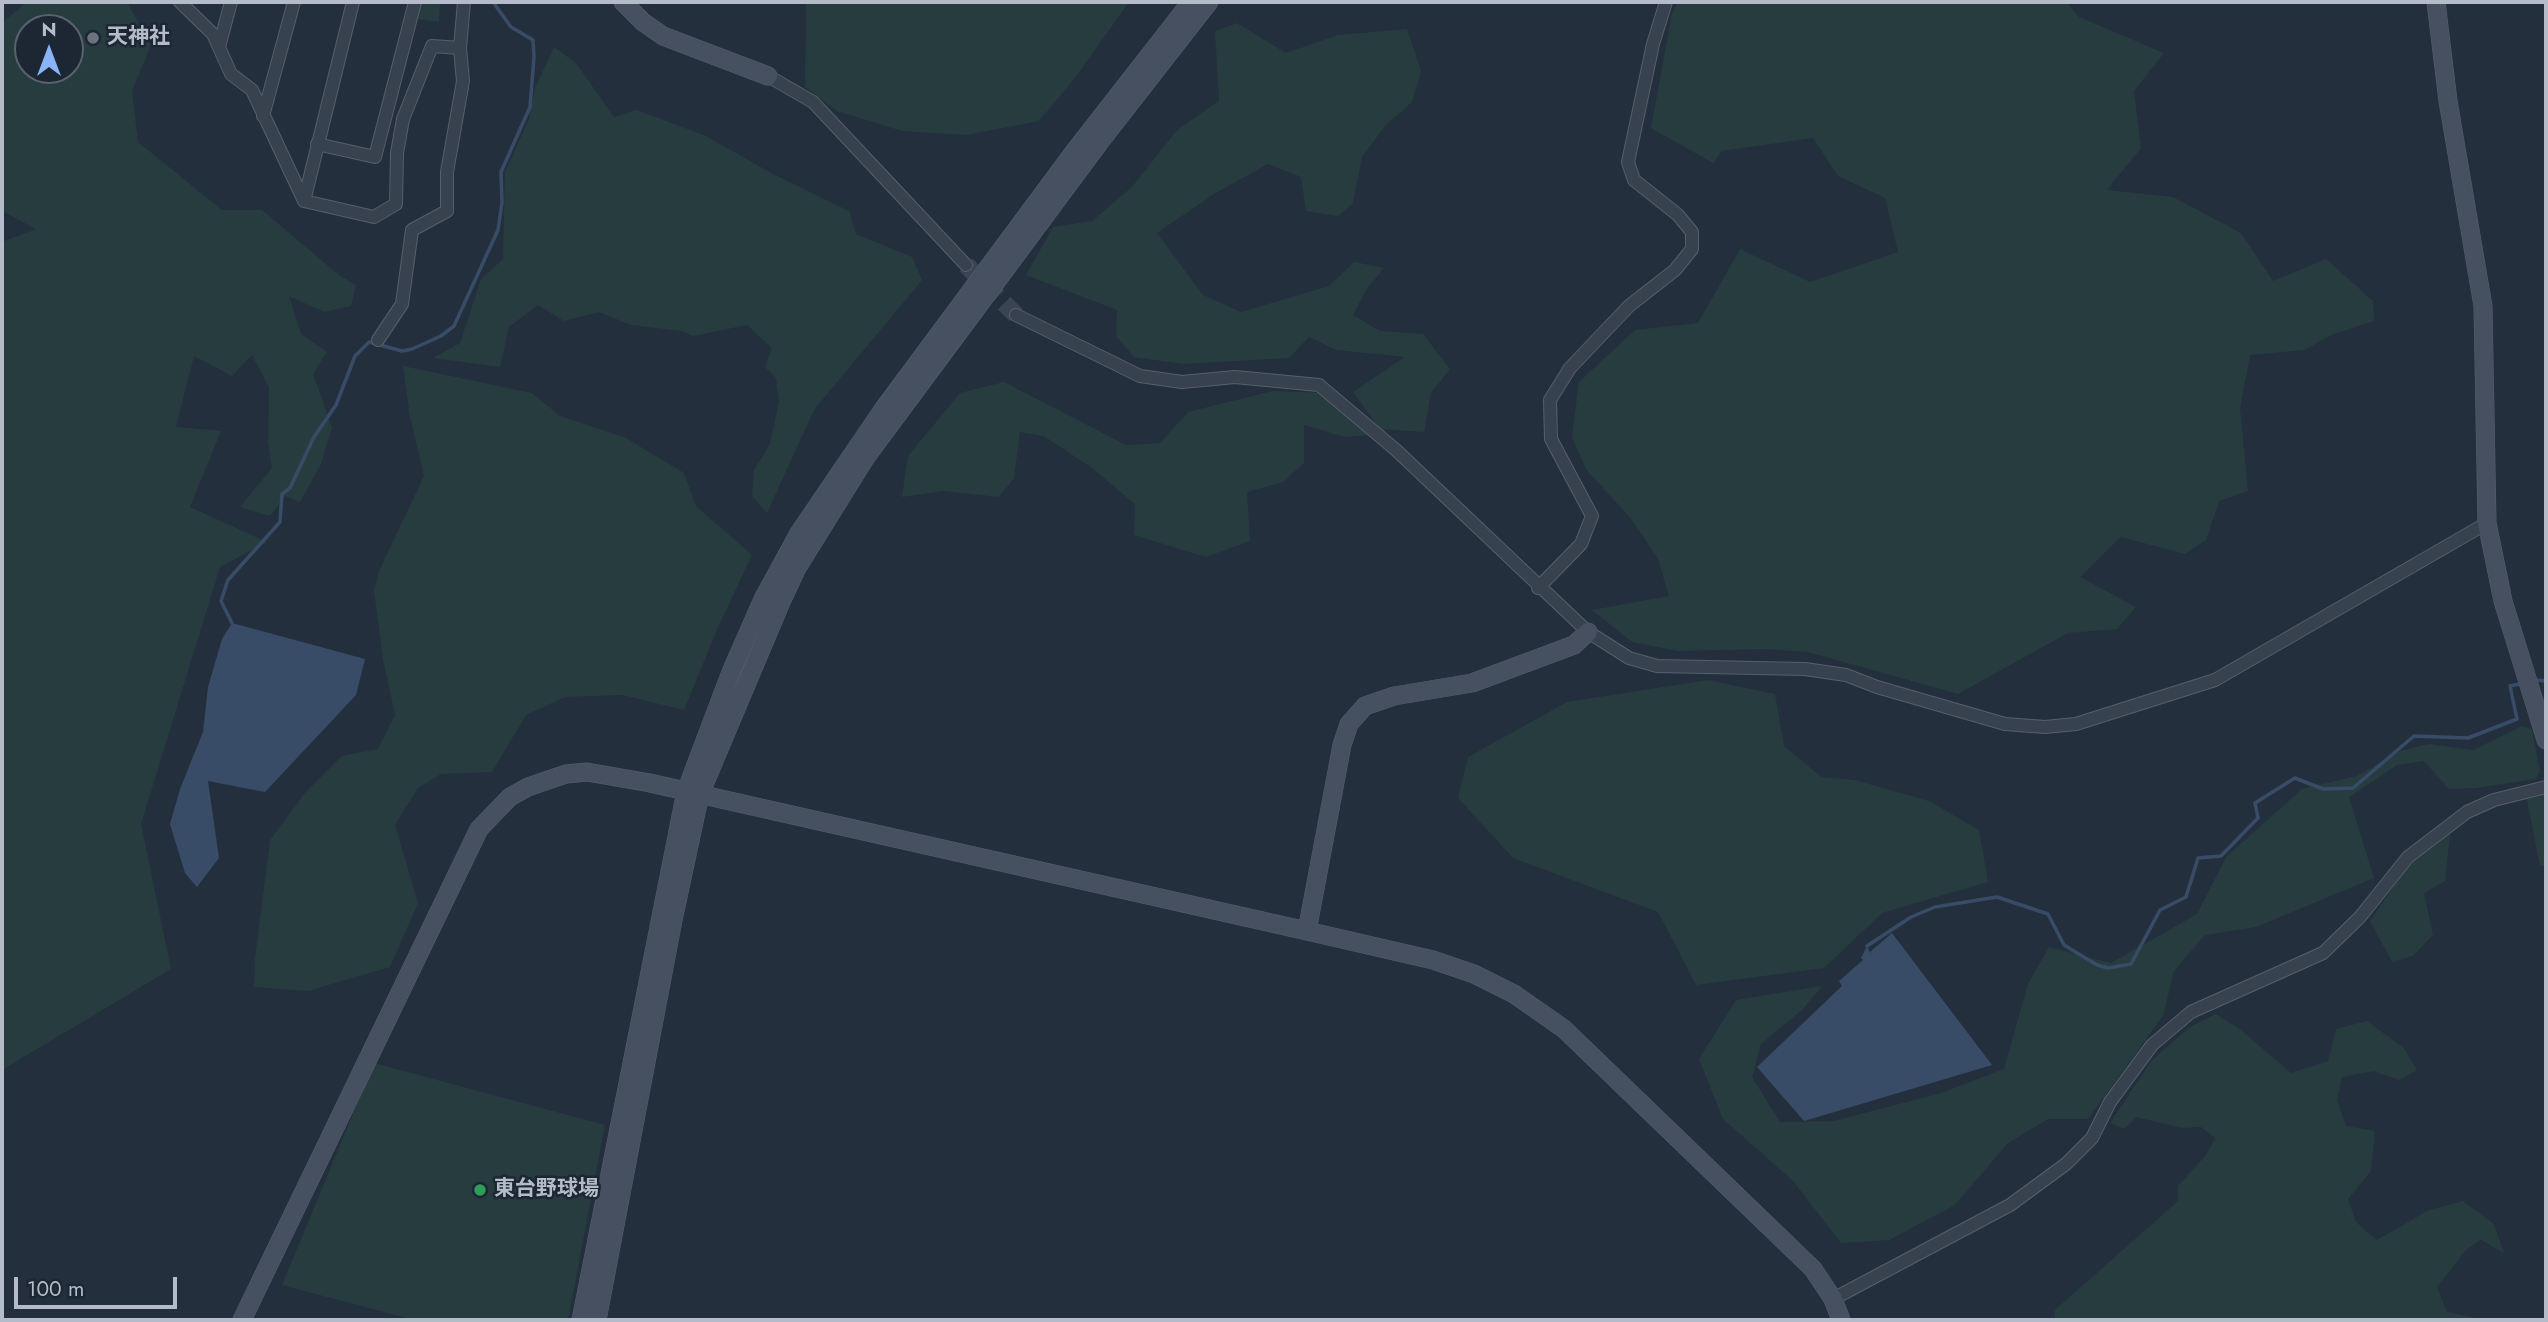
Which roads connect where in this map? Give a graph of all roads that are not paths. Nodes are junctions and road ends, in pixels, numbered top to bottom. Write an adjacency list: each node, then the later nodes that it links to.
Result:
1 (180, 2): 12 (street)
2 (231, 2): 12 (street)
3 (294, 2): 15 (street)
4 (353, 2): 16 (street)
5 (415, 2): 16 (street)
6 (464, 2): 13 (street)
7 (623, 2): 14 (street)
8 (1191, 2): 26 (street)
9 (1209, 2): 26 (street)
10 (1666, 2): 22 (street)
11 (2436, 2): 21 (street)
12 (219, 47): 15 (street)
13 (460, 48): 17 (street); 20 (street)
14 (768, 76): 18 (street)
15 (263, 117): 17 (street)
16 (317, 144): 17 (street)
17 (304, 201)
18 (966, 265)
19 (1016, 315): 22 (street)
20 (377, 340)
21 (2487, 523): 23 (street); 24 (street)
22 (1538, 588): 23 (street)
23 (1588, 632): 27 (street)
24 (2546, 740)
25 (2546, 786): 28 (street)
26 (693, 793): 27 (street); 29 (street); 30 (street); 31 (street)
27 (1307, 931): 28 (street)
28 (1833, 1299): 32 (street)
29 (242, 1320)
30 (581, 1320)
31 (597, 1320)
32 (1841, 1320)

